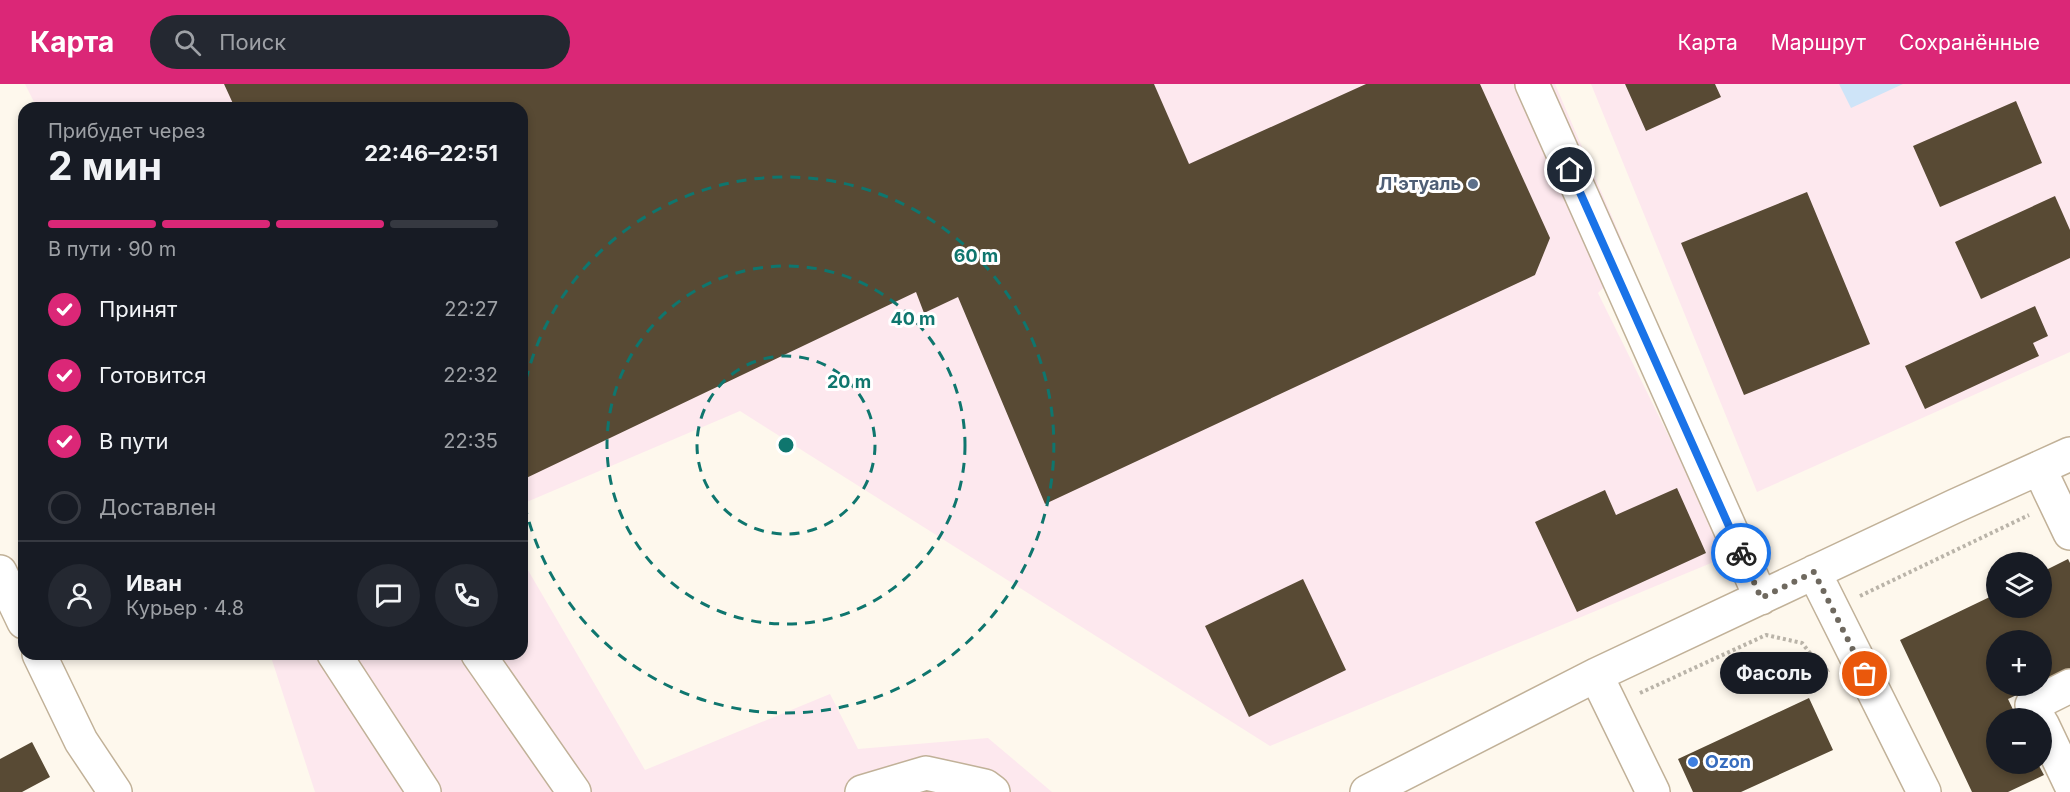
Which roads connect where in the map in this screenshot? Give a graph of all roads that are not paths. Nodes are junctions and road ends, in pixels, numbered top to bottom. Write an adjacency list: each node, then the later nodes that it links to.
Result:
1 (1532, 84): 7 (street)
2 (2070, 454): 3 (street)
3 (2039, 468): 4 (street); 6 (street)
4 (2070, 533)
5 (0, 572): 8 (street)
6 (1814, 572): 7 (street); 24 (street)
7 (1761, 598): 12 (street)
8 (18, 610)
9 (42, 660): 17 (street)
10 (338, 660): 18 (street)
11 (482, 660): 19 (street)
12 (1596, 675): 22 (street); 23 (street)
13 (2070, 686): 14 (street)
14 (2034, 708)
15 (2052, 745): 16 (street)
16 (2070, 783)
17 (115, 792)
18 (424, 792)
19 (574, 792)
20 (862, 792): 21 (street)
21 (993, 792)
22 (1367, 792)
23 (1653, 792)
24 (1924, 792)

